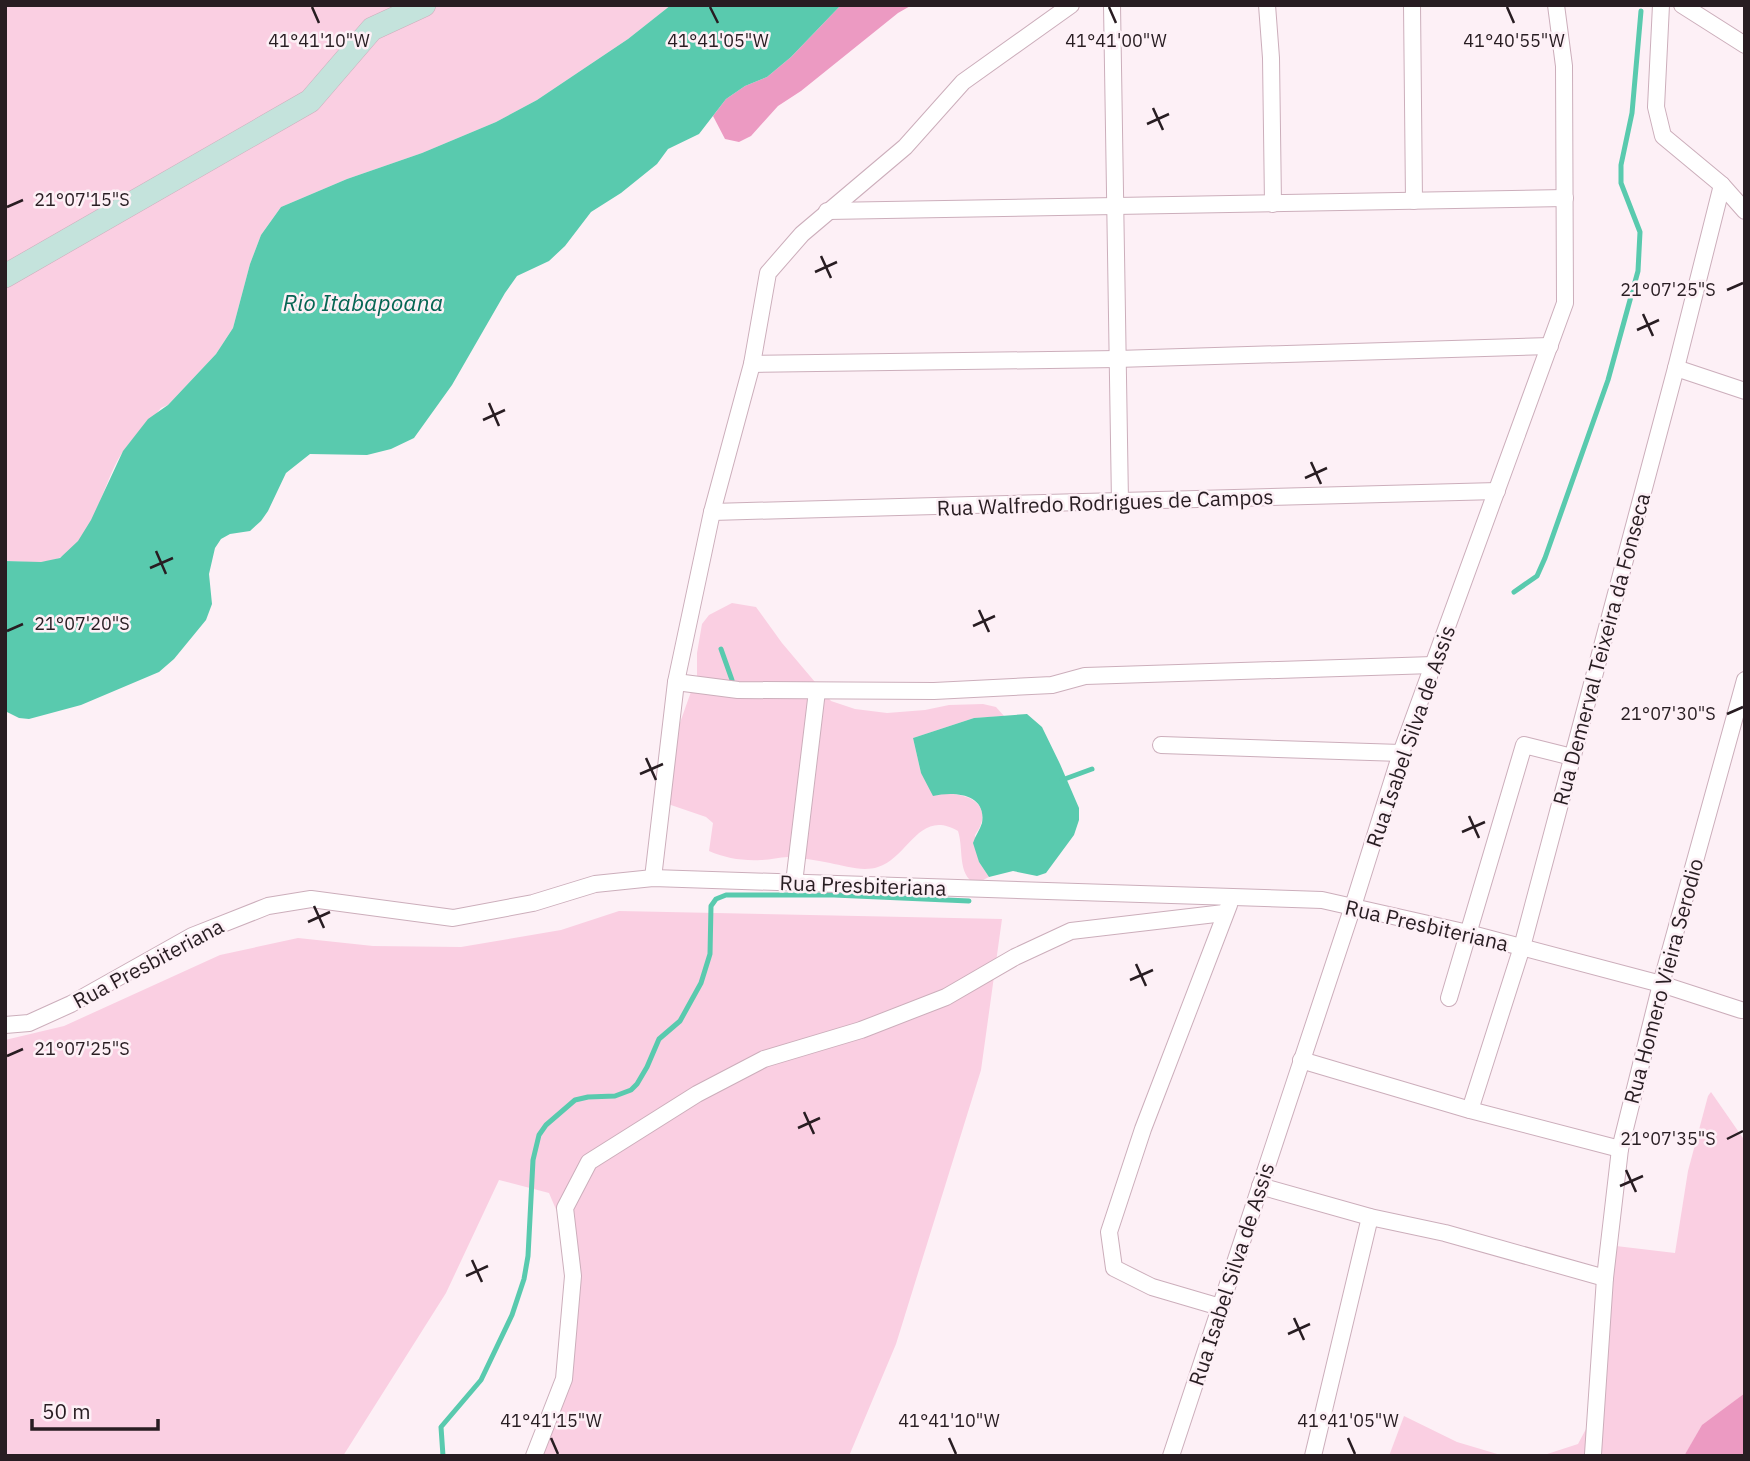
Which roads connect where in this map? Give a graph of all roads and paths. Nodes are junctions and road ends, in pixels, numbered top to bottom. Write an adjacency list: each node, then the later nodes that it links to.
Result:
1 (424, 5): 17 (street)
2 (1071, 5): 15 (street)
3 (1112, 5): 14 (street)
4 (1267, 5): 13 (street)
5 (1412, 5): 12 (street)
6 (1556, 5): 11 (street, Rua Isabel Silva de Assis)
7 (1661, 5): 10 (street)
8 (1682, 5): 9 (street)
9 (1745, 45)
10 (1722, 185): 16 (street); 21 (street, Rua Demerval Teixeira da Fonseca)
11 (1565, 198): 12 (street); 18 (street, Rua Isabel Silva de Assis)
12 (1413, 201): 13 (street)
13 (1273, 204): 14 (street)
14 (1115, 207): 15 (street); 19 (street)
15 (827, 211): 20 (street)
16 (1745, 211)
17 (5, 276)
18 (1550, 346): 19 (street); 23 (street, Rua Isabel Silva de Assis)
19 (1117, 359): 20 (street); 24 (street)
20 (752, 364): 25 (street)
21 (1676, 368): 22 (street); 32 (street, Rua Demerval Teixeira da Fonseca)
22 (1745, 391)
23 (1497, 491): 24 (street, Rua Walfredo Rodrigues de Campos); 26 (street, Rua Isabel Silva de Assis)
24 (1120, 502): 25 (street, Rua Walfredo Rodrigues de Campos)
25 (712, 512): 28 (street)
26 (1433, 666): 29 (street); 31 (street, Rua Isabel Silva de Assis)
27 (1745, 680): 40 (street, Rua Homero Vieira Serodio)
28 (676, 682): 29 (street); 33 (street)
29 (817, 691): 34 (street)
30 (1161, 745): 31 (street)
31 (1401, 753): 36 (street, Rua Isabel Silva de Assis)
32 (1572, 757): 38 (street); 39 (street, Rua Demerval Teixeira da Fonseca)
33 (653, 878): 34 (street, Rua Presbiteriana); 43 (street, Rua Presbiteriana)
34 (794, 883): 35 (street, Rua Presbiteriana)
35 (1233, 897): 36 (street, Rua Presbiteriana); 37 (street)
36 (1353, 907): 38 (street, Rua Presbiteriana); 44 (street, Rua Isabel Silva de Assis)
37 (1224, 913): 50 (street); 52 (street)
38 (1468, 933): 39 (street, Rua Presbiteriana); 41 (street)
39 (1522, 947): 40 (street, Rua Presbiteriana); 45 (street, Rua Demerval Teixeira da Fonseca)
40 (1661, 984): 42 (street, Rua Presbiteriana); 46 (street, Rua Homero Vieira Serodio)
41 (1449, 998)
42 (1744, 1011)
43 (5, 1025)
44 (1301, 1060): 45 (street); 47 (street, Rua Isabel Silva de Assis)
45 (1470, 1110): 46 (street)
46 (1620, 1149): 49 (street, Rua Homero Vieira Serodio)
47 (1260, 1186): 48 (street); 50 (street, Rua Isabel Silva de Assis)
48 (1370, 1217): 49 (street); 54 (street)
49 (1605, 1279): 51 (street, Rua Homero Vieira Serodio)
50 (1220, 1307): 53 (street, Rua Isabel Silva de Assis)
51 (1593, 1454)
52 (534, 1456)
53 (1171, 1456)
54 (1313, 1456)

